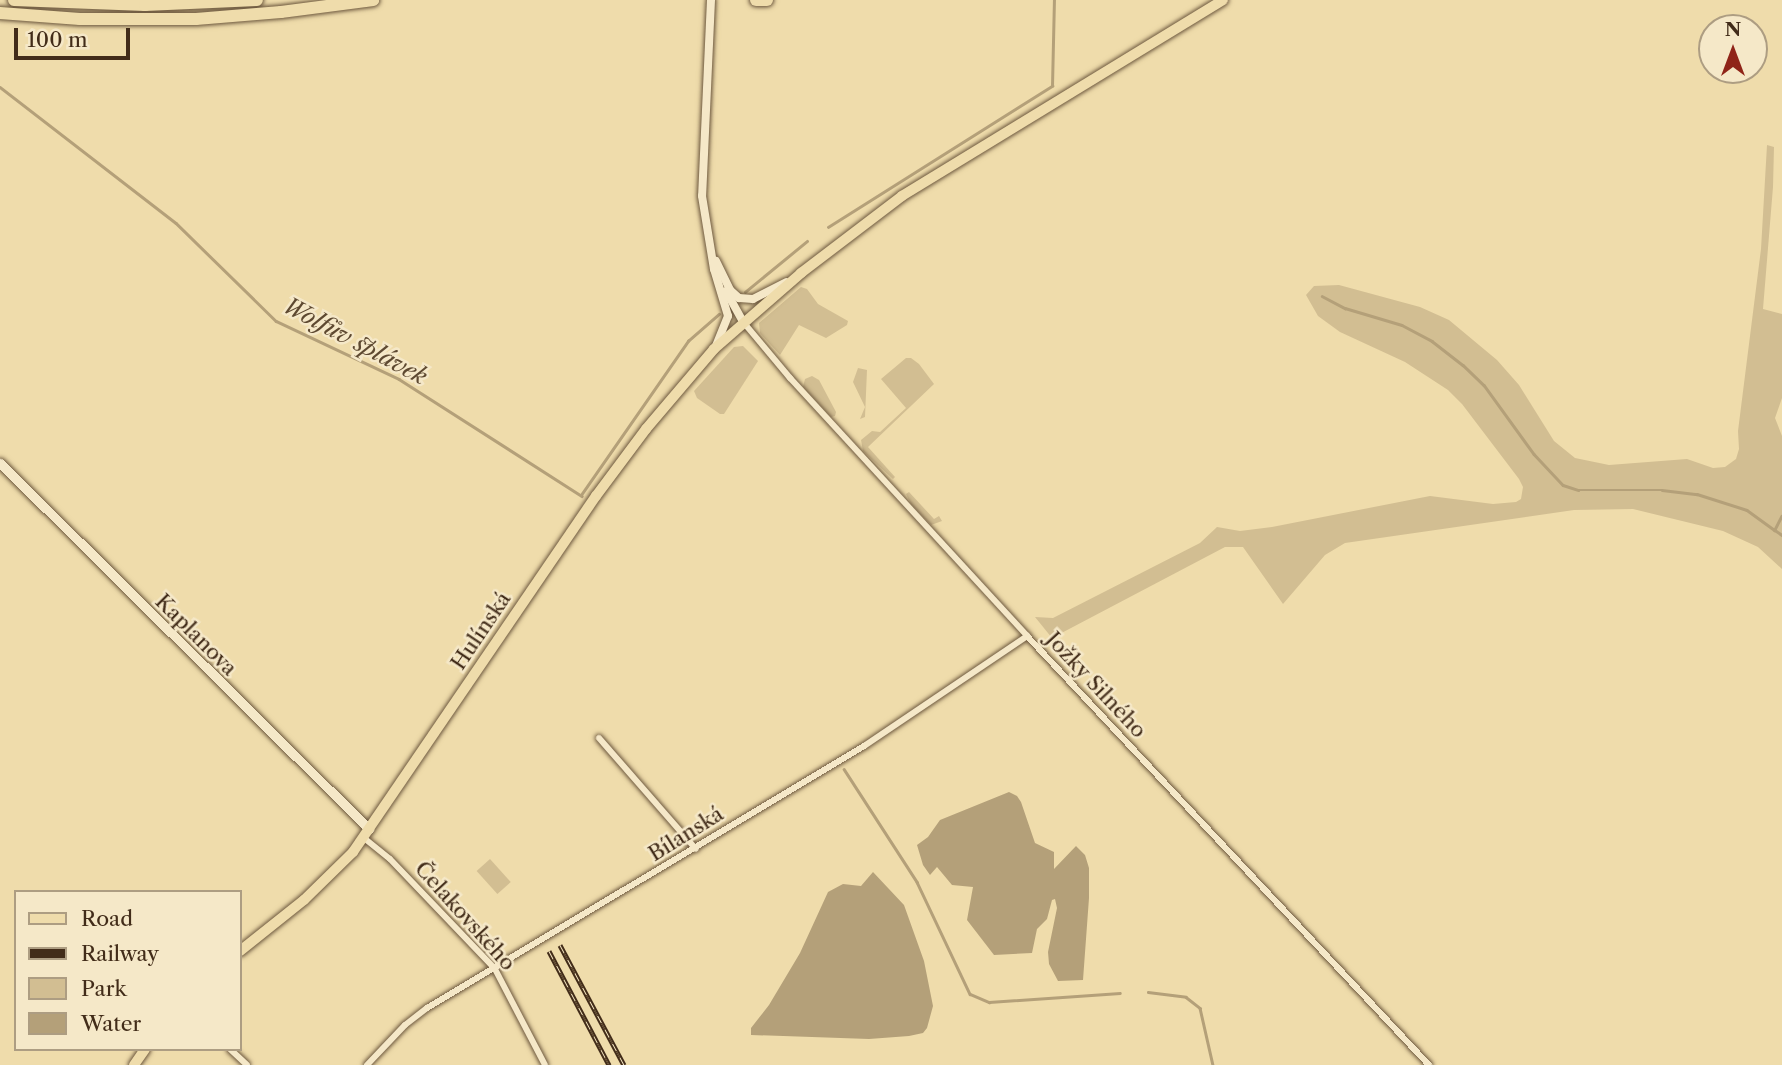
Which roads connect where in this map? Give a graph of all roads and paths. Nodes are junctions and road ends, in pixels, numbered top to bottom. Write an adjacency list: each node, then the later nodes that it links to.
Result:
1 (14, 0): 2 (highway)
2 (257, 0)
3 (373, 0): 8 (highway)
4 (711, 0): 9 (street)
5 (756, 0): 6 (highway)
6 (767, 0)
7 (1223, 0): 10 (main road, Hulínská)
8 (0, 13)
9 (712, 252): 10 (street); 11 (street); 12 (street)
10 (801, 274): 11 (main road, Hulínská)
11 (744, 323): 12 (main road, Hulínská); 14 (street, Jožky Silného)
12 (714, 349): 16 (main road, Hulínská)
13 (0, 463): 16 (main road, Kaplanova)
14 (1027, 636): 17 (street, Bílanská); 24 (street, Jožky Silného)
15 (599, 738): 17 (street)
16 (367, 834): 18 (main road, Hulínská); 19 (street, Čelakovského)
17 (696, 849): 19 (street, Bílanská)
18 (242, 949)
19 (495, 969): 22 (street, Bílanská); 23 (street, Čelakovského)
20 (232, 1051): 21 (street)
21 (247, 1065)
22 (368, 1065)
23 (545, 1065)
24 (1429, 1065)

